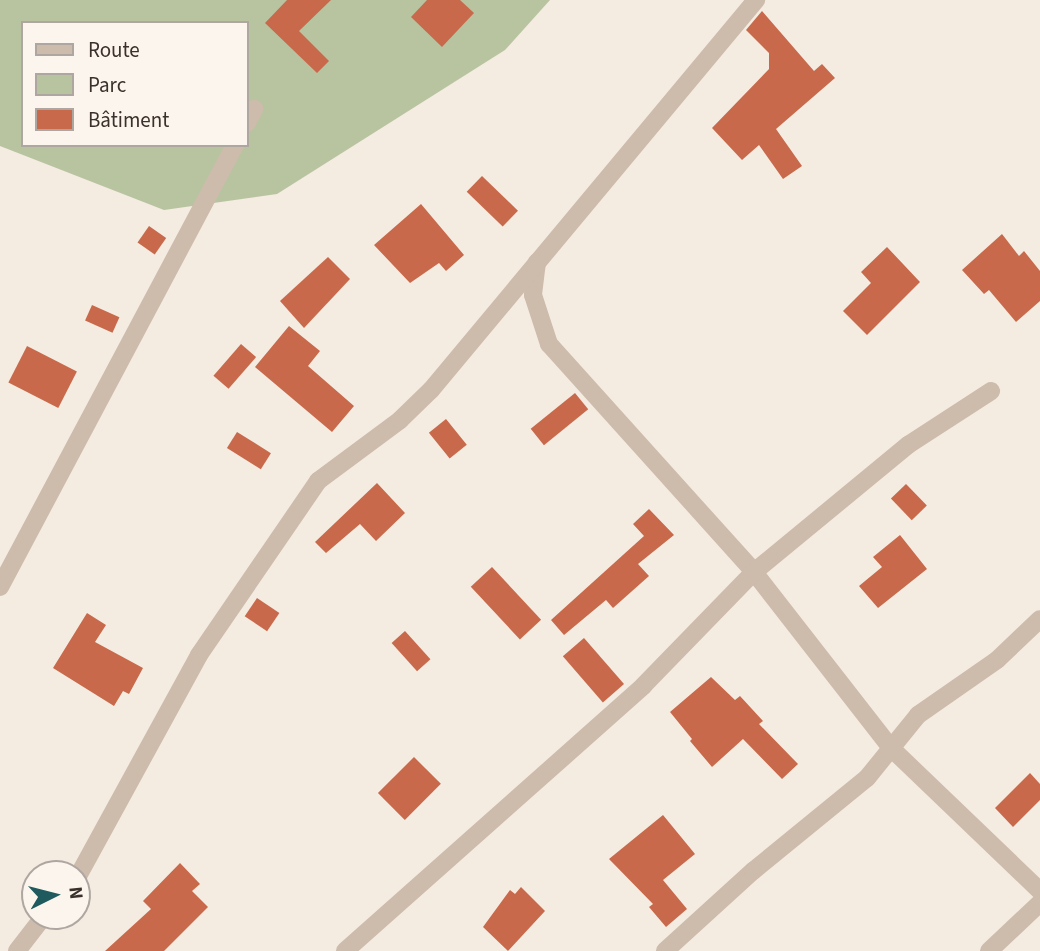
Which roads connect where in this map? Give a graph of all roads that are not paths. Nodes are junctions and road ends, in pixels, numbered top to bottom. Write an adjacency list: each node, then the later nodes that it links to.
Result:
1 (756, 0): 3 (street)
2 (234, 147): 6 (street)
3 (537, 262): 5 (street); 9 (street)
4 (991, 391): 5 (street)
5 (754, 572): 8 (street); 14 (street)
6 (0, 587)
7 (1040, 619): 8 (street)
8 (891, 748): 10 (street); 15 (street)
9 (87, 860)
10 (1040, 891)
11 (1040, 903): 16 (street)
12 (33, 930): 13 (street)
13 (17, 951)
14 (345, 951)
15 (665, 951)
16 (989, 951)

